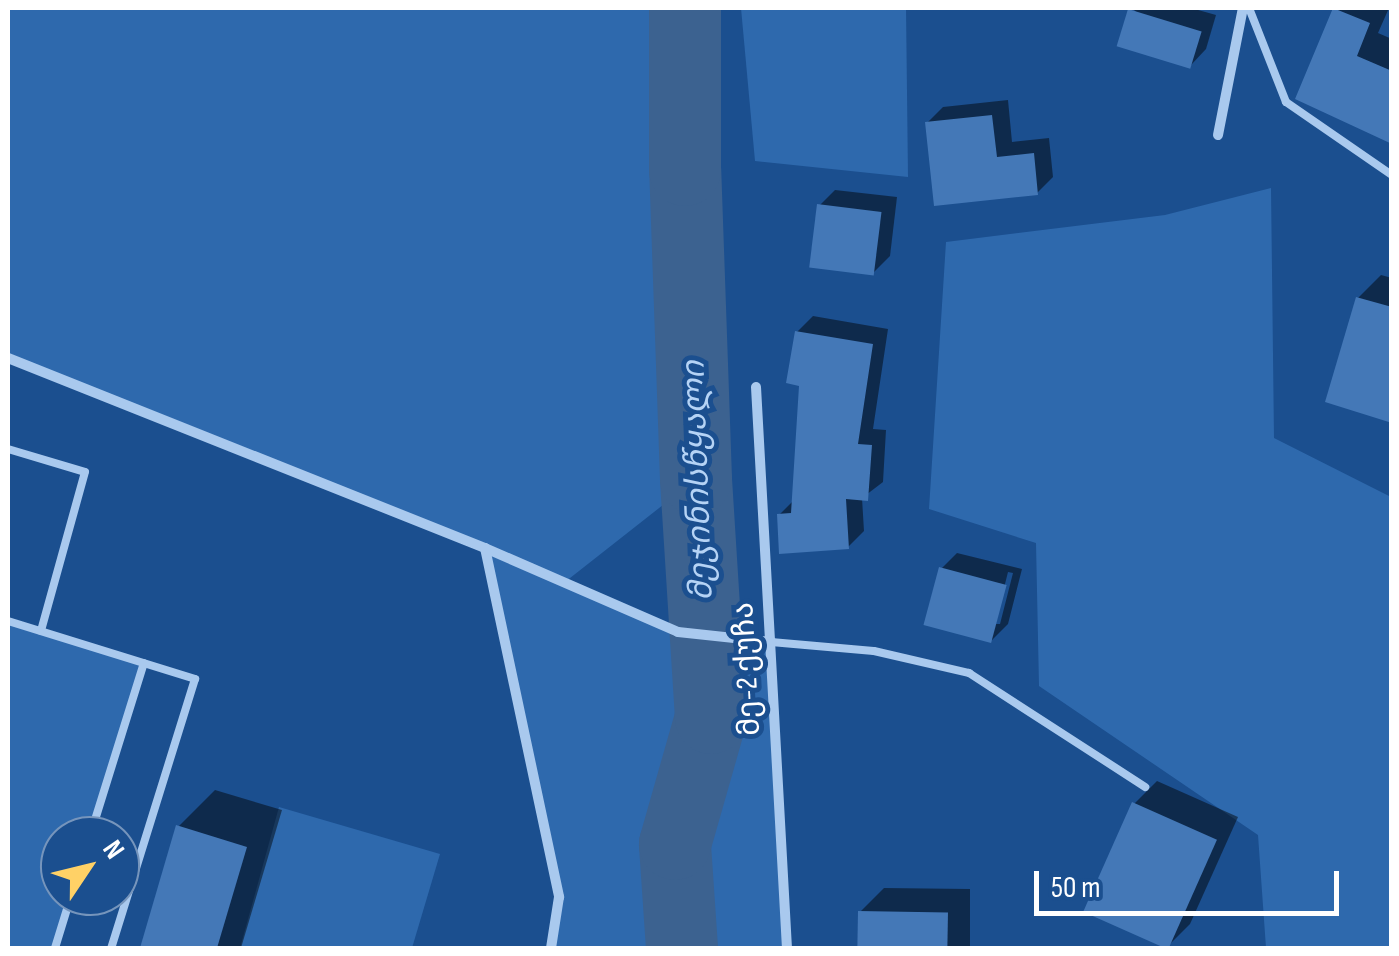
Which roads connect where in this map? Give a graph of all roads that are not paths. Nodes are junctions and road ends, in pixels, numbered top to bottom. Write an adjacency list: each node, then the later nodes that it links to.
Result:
1 (1246, 8): 2 (street); 3 (lane)
2 (1218, 135)
3 (1392, 175)
4 (8, 358): 7 (street)
5 (756, 387): 10 (street, მე-2 ქუჩა)
6 (8, 449): 9 (lane)
7 (485, 548): 10 (street); 17 (street)
8 (8, 622): 9 (lane)
9 (41, 631): 11 (lane)
10 (770, 642): 12 (lane); 18 (street, მე-2 ქუჩა)
11 (144, 663): 13 (lane); 16 (lane)
12 (1145, 787)
13 (96, 816)
14 (65, 916): 15 (lane)
15 (55, 948)
16 (111, 948)
17 (551, 948)
18 (787, 948)

